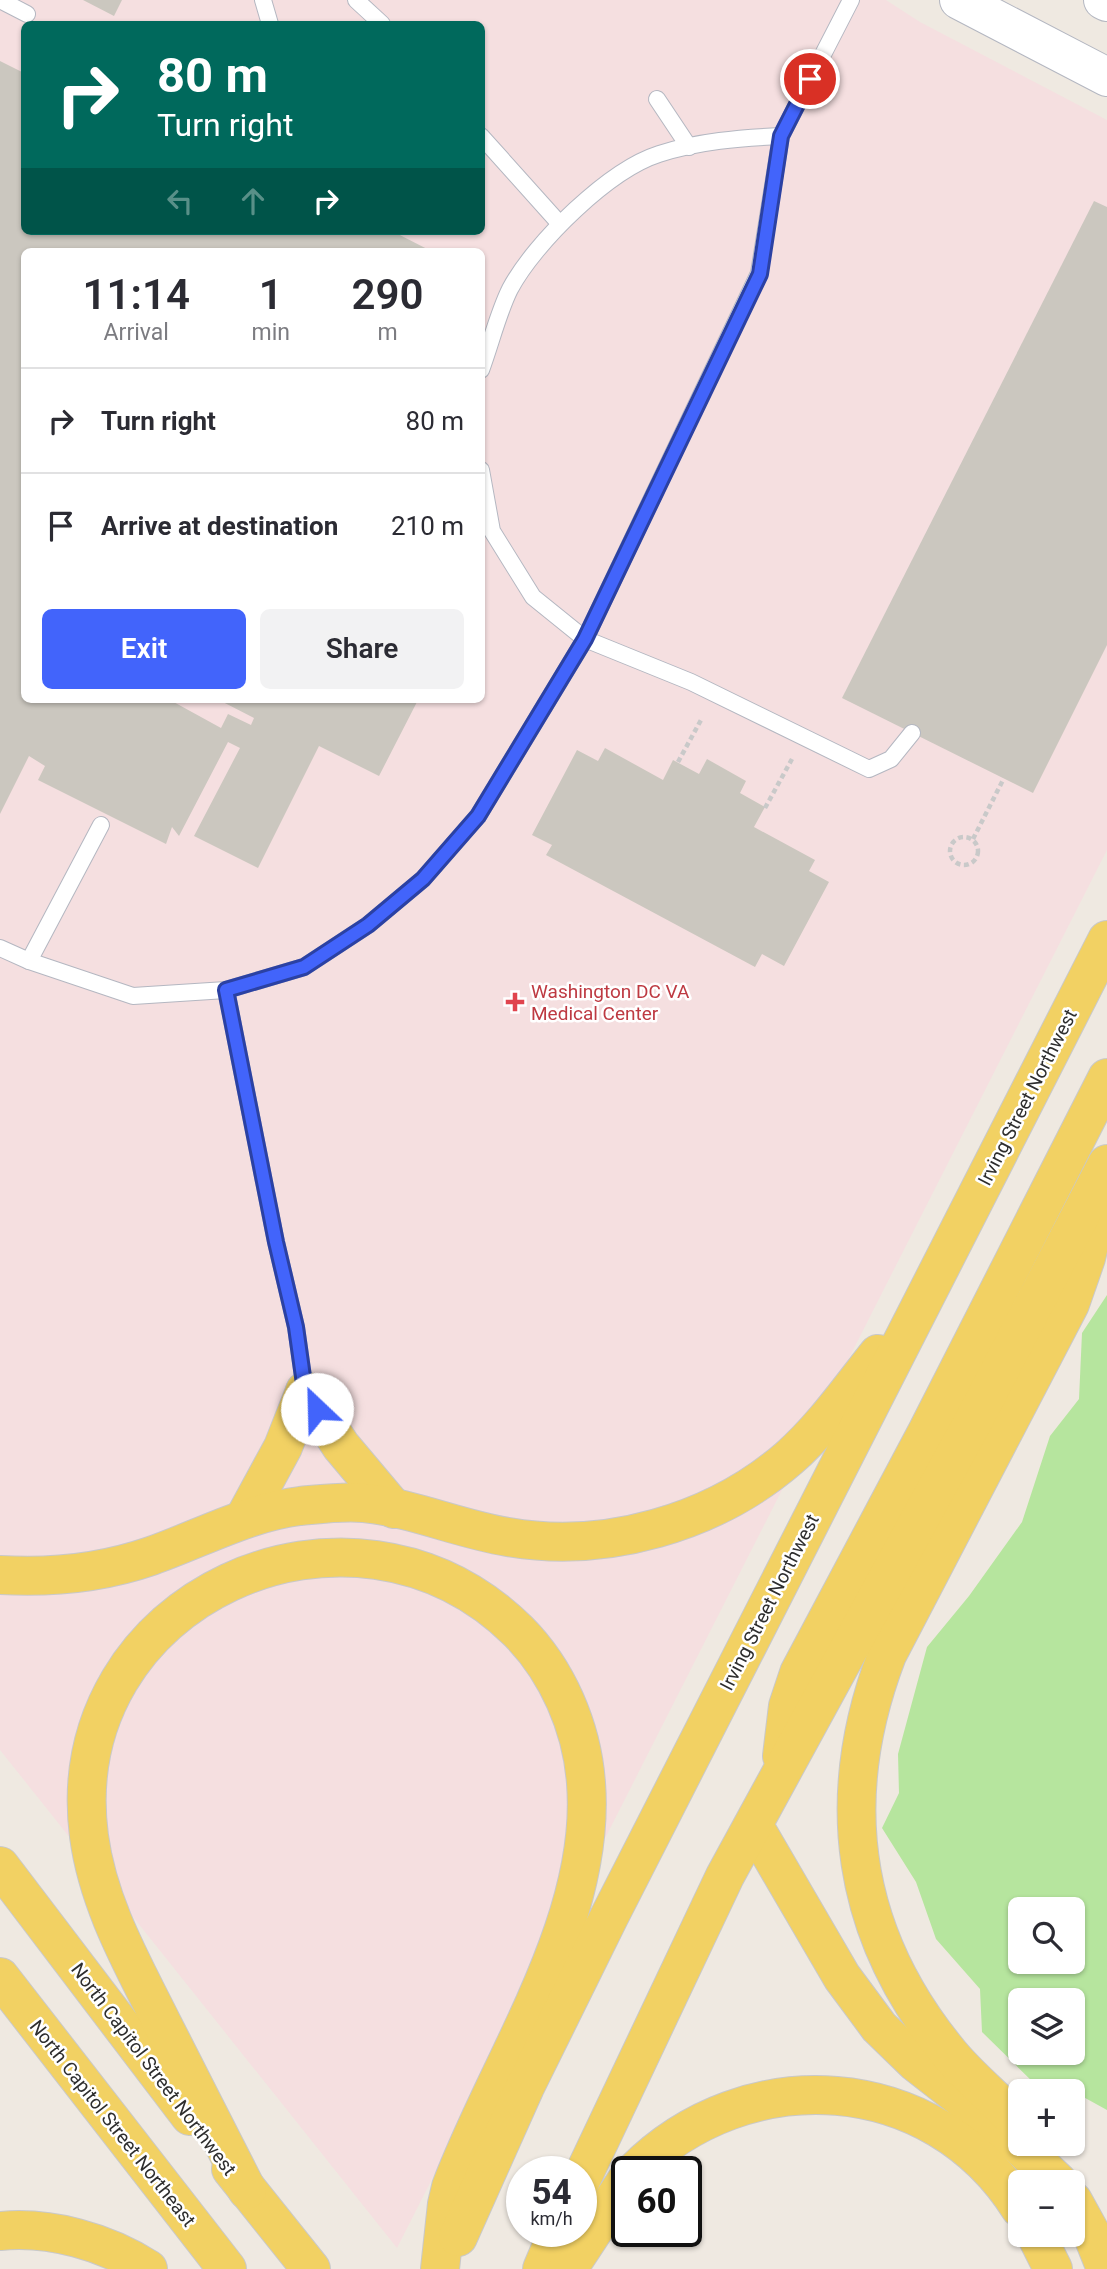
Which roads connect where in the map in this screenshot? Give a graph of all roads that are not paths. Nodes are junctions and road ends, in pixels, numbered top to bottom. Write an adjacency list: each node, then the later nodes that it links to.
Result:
1 (0, 0): 6 (lane)
2 (263, 0): 7 (lane)
3 (356, 0): 8 (lane)
4 (851, 0): 11 (lane)
5 (959, 0): 9 (street)
6 (27, 14)
7 (269, 21)
8 (379, 21)
9 (1107, 77)
10 (657, 99): 13 (lane)
11 (781, 136): 13 (lane); 17 (lane)
12 (485, 140): 14 (lane)
13 (689, 147): 14 (lane)
14 (559, 223): 15 (lane)
15 (485, 359)
16 (485, 492): 17 (lane)
17 (585, 639): 18 (lane); 23 (lane)
18 (912, 733)
19 (101, 825): 22 (lane)
20 (1107, 940): 26 (main road, Irving Street Northwest)
21 (0, 948): 22 (lane)
22 (29, 961): 23 (lane)
23 (226, 990): 27 (lane)
24 (1107, 1078): 31 (main road)
25 (1104, 1171): 31 (main road); 35 (main road)
26 (931, 1286): 28 (main road); 49 (main road, Irving Street Northwest)
27 (305, 1391): 28 (main road); 29 (main road)
28 (394, 1508): 29 (main road)
29 (245, 1517): 30 (main road)
30 (0, 1576)
31 (779, 1779): 32 (main road)
32 (754, 1826): 36 (main road); 38 (main road)
33 (0, 1866): 39 (main road, North Capitol Street Northwest)
34 (0, 1977): 47 (main road, North Capitol Street Northeast)
35 (1008, 2113)
36 (592, 2156)
37 (652, 2156): 40 (main road)
38 (1047, 2170)
39 (247, 2190): 48 (main road, North Capitol Street Northwest); 49 (main road)
40 (1008, 2192)
41 (611, 2204): 51 (main road)
42 (1085, 2223): 53 (main road)
43 (0, 2231): 46 (main road)
44 (551, 2247): 50 (main road)
45 (1042, 2247): 52 (main road)
46 (148, 2269)
47 (227, 2269)
48 (311, 2269)
49 (442, 2269)
50 (542, 2269)
51 (568, 2269)
52 (1053, 2269)
53 (1106, 2269)

